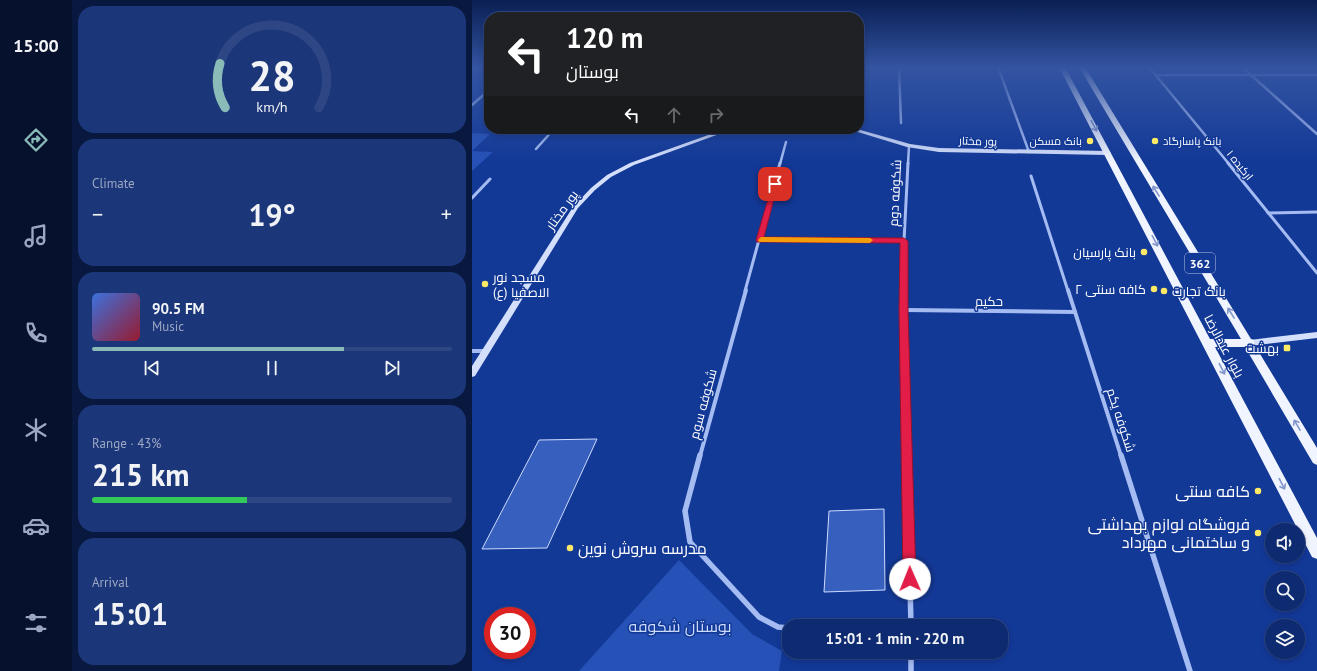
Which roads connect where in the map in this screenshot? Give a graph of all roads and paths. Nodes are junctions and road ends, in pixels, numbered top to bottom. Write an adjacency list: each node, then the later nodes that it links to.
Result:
1 (479, 98): 8 (street)
2 (900, 98): 9 (street)
3 (1009, 98): 17 (street)
4 (1079, 98): 18 (main road, بلوار عبدالرضا / 362, one-way to 18)
5 (1101, 98): 31 (main road, بلوار عبدالرضا / 362, one-way to 5)
6 (1175, 98): 23 (street, ارکیده ۱)
7 (1277, 98): 13 (street)
8 (472, 105)
9 (901, 122)
10 (864, 133): 15 (main road, پور مختار)
11 (550, 134): 16 (street)
12 (716, 134): 33 (main road, پور مختار)
13 (1317, 134)
14 (786, 142): 24 (street, شکوفه سوم)
15 (909, 146): 17 (main road, پور مختار); 25 (street, شکوفه دوم)
16 (536, 149)
17 (1029, 152): 18 (main road, پور مختار)
18 (1108, 153): 30 (main road, بلوار عبدالرضا / 362, one-way to 30)
19 (1031, 176): 28 (street, شکوفه یکم)
20 (490, 179): 21 (street)
21 (472, 198)
22 (1317, 212): 23 (street)
23 (1268, 213): 26 (street, ارکیده ۱)
24 (760, 240): 25 (street); 38 (street, شکوفه سوم)
25 (904, 241): 27 (street, شکوفه دوم)
26 (1317, 273)
27 (904, 310): 28 (street, حکیم); 37 (street, شکوفه دوم)
28 (1075, 312): 41 (street, شکوفه یکم)
29 (1317, 335): 31 (main road)
30 (1209, 343): 31 (main road); 36 (main road, بلوار عبدالرضا / 362, one-way to 36)
31 (1250, 343): 35 (main road, بلوار عبدالرضا / 362, one-way to 31)
32 (472, 351): 33 (street)
33 (486, 351): 34 (main road, پور مختار)
34 (472, 373)
35 (1317, 459)
36 (1317, 552)
37 (911, 619)
38 (782, 627)
39 (911, 659): 40 (street)
40 (911, 671)
41 (1190, 671)

